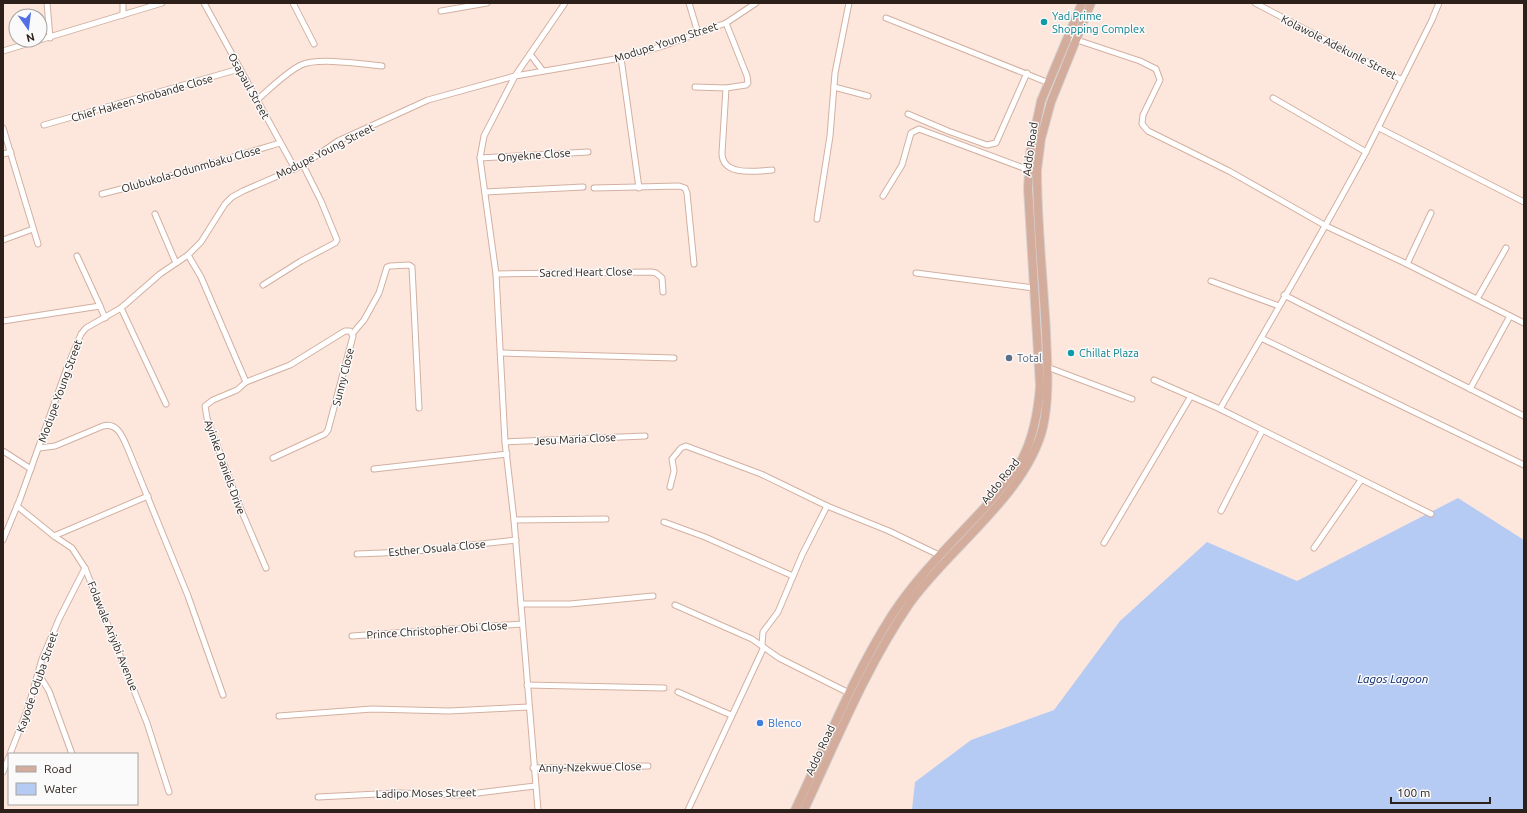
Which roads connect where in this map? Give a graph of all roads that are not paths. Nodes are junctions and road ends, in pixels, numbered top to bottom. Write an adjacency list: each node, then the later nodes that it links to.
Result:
1 (47, 3): 20 (street)
2 (123, 3): 16 (street)
3 (162, 3): 16 (street)
4 (204, 3): 27 (street, Osapaul Street)
5 (292, 3): 22 (street)
6 (487, 3): 15 (street)
7 (565, 3): 24 (street)
8 (689, 3): 19 (street)
9 (756, 3): 18 (street, Modupe Young Street)
10 (849, 3): 33 (street)
11 (1082, 3): 21 (main road, Addo Road)
12 (1091, 3): 21 (main road, Addo Road)
13 (1254, 3): 31 (street, Kolawole Adekunle Street)
14 (1439, 3): 31 (street)
15 (441, 11)
16 (123, 15): 20 (street)
17 (886, 18): 29 (street)
18 (726, 23): 19 (street, Modupe Young Street); 35 (street)
19 (698, 33): 25 (street, Modupe Young Street)
20 (50, 38): 23 (street)
21 (1072, 39): 32 (main road, Addo Road); 63 (street); 92 (main road, Addo Road)
22 (314, 44)
23 (3, 51)
24 (530, 54): 28 (street); 30 (street)
25 (621, 58): 28 (street, Modupe Young Street); 55 (street)
26 (382, 66): 38 (street)
27 (239, 69): 38 (street, Osapaul Street); 40 (street, Chief Hakeen Shobande Close)
28 (543, 71): 30 (street, Modupe Young Street)
29 (1027, 74): 32 (street); 39 (street)
30 (515, 76): 48 (street); 49 (street, Modupe Young Street)
31 (1402, 80): 42 (street)
32 (1049, 83): 52 (main road, Addo Road)
33 (834, 87): 36 (street); 62 (street)
34 (695, 88): 35 (street)
35 (726, 88): 51 (street)
36 (868, 96)
37 (1273, 98): 46 (street)
38 (257, 100): 43 (street, Osapaul Street)
39 (908, 114)
40 (44, 125)
41 (3, 128): 44 (street)
42 (1379, 128): 46 (street); 59 (street)
43 (280, 143): 50 (street, Osapaul Street); 57 (street, Olubukola-Odunmbaku Close)
44 (11, 152): 47 (street); 64 (street)
45 (588, 152): 48 (street, Onyekne Close)
46 (1366, 152): 63 (street)
47 (3, 154)
48 (480, 158): 56 (street)
49 (302, 165): 50 (street, Modupe Young Street); 76 (street)
50 (295, 169): 68 (street, Modupe Young Street)
51 (772, 170)
52 (1029, 170): 58 (street); 77 (main road, Addo Road)
53 (582, 187): 56 (street)
54 (594, 188): 55 (street)
55 (639, 188): 71 (street)
56 (485, 192): 74 (street)
57 (102, 194)
58 (883, 196)
59 (1524, 202)
60 (1431, 213): 72 (street)
61 (156, 214): 70 (street)
62 (817, 219)
63 (1326, 226): 72 (street); 79 (street)
64 (33, 229): 65 (street); 66 (street)
65 (3, 240)
66 (38, 244)
67 (1506, 248): 80 (street)
68 (188, 255): 70 (street, Modupe Young Street); 94 (street)
69 (77, 256): 81 (street)
70 (176, 264): 83 (street, Modupe Young Street)
71 (694, 264)
72 (1407, 264): 80 (street)
73 (916, 273): 77 (street)
74 (496, 274): 78 (street, Sacred Heart Close); 90 (street)
75 (1211, 281): 82 (street)
76 (263, 285)
77 (1034, 288): 128 (main road, Addo Road)
78 (663, 292)
79 (1284, 295): 82 (street); 95 (street)
80 (1477, 300): 84 (street)
81 (100, 306): 85 (street); 86 (street)
82 (1278, 306): 89 (street)
83 (120, 308): 85 (street, Modupe Young Street); 98 (street)
84 (1510, 316): 87 (street); 95 (street)
85 (105, 318): 105 (street, Modupe Young Street)
86 (3, 321)
87 (1524, 323)
88 (353, 333): 94 (street, Sunny Close); 99 (street); 108 (street, Sunny Close)
89 (1261, 338): 100 (street); 109 (street)
90 (501, 353): 91 (street); 104 (street)
91 (674, 358)
92 (1047, 367): 97 (street); 159 (main road, Addo Road)
93 (1154, 380): 96 (street)
94 (246, 382): 130 (street, Ayinke Daniels Drive)
95 (1470, 389): 101 (street)
96 (1191, 396): 100 (street); 125 (street)
97 (1132, 399)
98 (166, 404)
99 (419, 408)
100 (1220, 409): 102 (street)
101 (1524, 416)
102 (1262, 431): 112 (street); 117 (street)
103 (645, 436): 104 (street, Jesu Maria Close)
104 (505, 442): 107 (street)
105 (39, 448): 110 (street, Modupe Young Street); 114 (street)
106 (3, 451): 110 (street)
107 (507, 454): 111 (street); 120 (street)
108 (273, 458)
109 (1524, 465)
110 (31, 469): 115 (street, Modupe Young Street)
111 (374, 469)
112 (1361, 480): 118 (street); 126 (street)
113 (670, 487): 116 (street)
114 (148, 496): 122 (street); 143 (street)
115 (17, 506): 122 (street, Folawale Ariyibi Avenue); 123 (street, Modupe Young Street)
116 (827, 506): 128 (street); 131 (street)
117 (1221, 511)
118 (1431, 514)
119 (606, 519): 120 (street)
120 (514, 520): 124 (street)
121 (664, 522): 131 (street)
122 (54, 536): 129 (street, Folawale Ariyibi Avenue)
123 (4, 537)
124 (516, 540): 127 (street, Esther Osuala Close); 133 (street)
125 (1104, 543)
126 (1314, 548)
127 (357, 554)
128 (941, 556): 142 (main road, Addo Road)
129 (85, 568): 138 (street, Kayode Oduba Street); 154 (street, Folawale Ariyibi Avenue)
130 (266, 568)
131 (793, 576): 137 (street)
132 (653, 596): 133 (street)
133 (521, 604): 135 (street)
134 (675, 605): 137 (street)
135 (522, 624): 136 (street, Prince Christopher Obi Close); 139 (street)
136 (352, 636)
137 (763, 649): 142 (street); 145 (street)
138 (38, 673): 147 (street, Kayode Oduba Street); 148 (street)
139 (527, 685): 140 (street); 144 (street)
140 (664, 688)
141 (678, 692): 145 (street)
142 (849, 693): 158 (main road, Addo Road)
143 (223, 695)
144 (529, 707): 146 (street); 151 (street)
145 (731, 715): 157 (street)
146 (279, 716)
147 (11, 753)
148 (72, 753)
149 (8, 764): 152 (street, Kayode Oduba Street)
150 (648, 766): 151 (street, Anny-Nzekwue Close)
151 (533, 768): 153 (street)
152 (3, 772)
153 (535, 786): 155 (street, Ladipo Moses Street); 156 (street)
154 (169, 792)
155 (318, 797)
156 (538, 810)
157 (688, 810)
158 (795, 810)
159 (804, 810)

